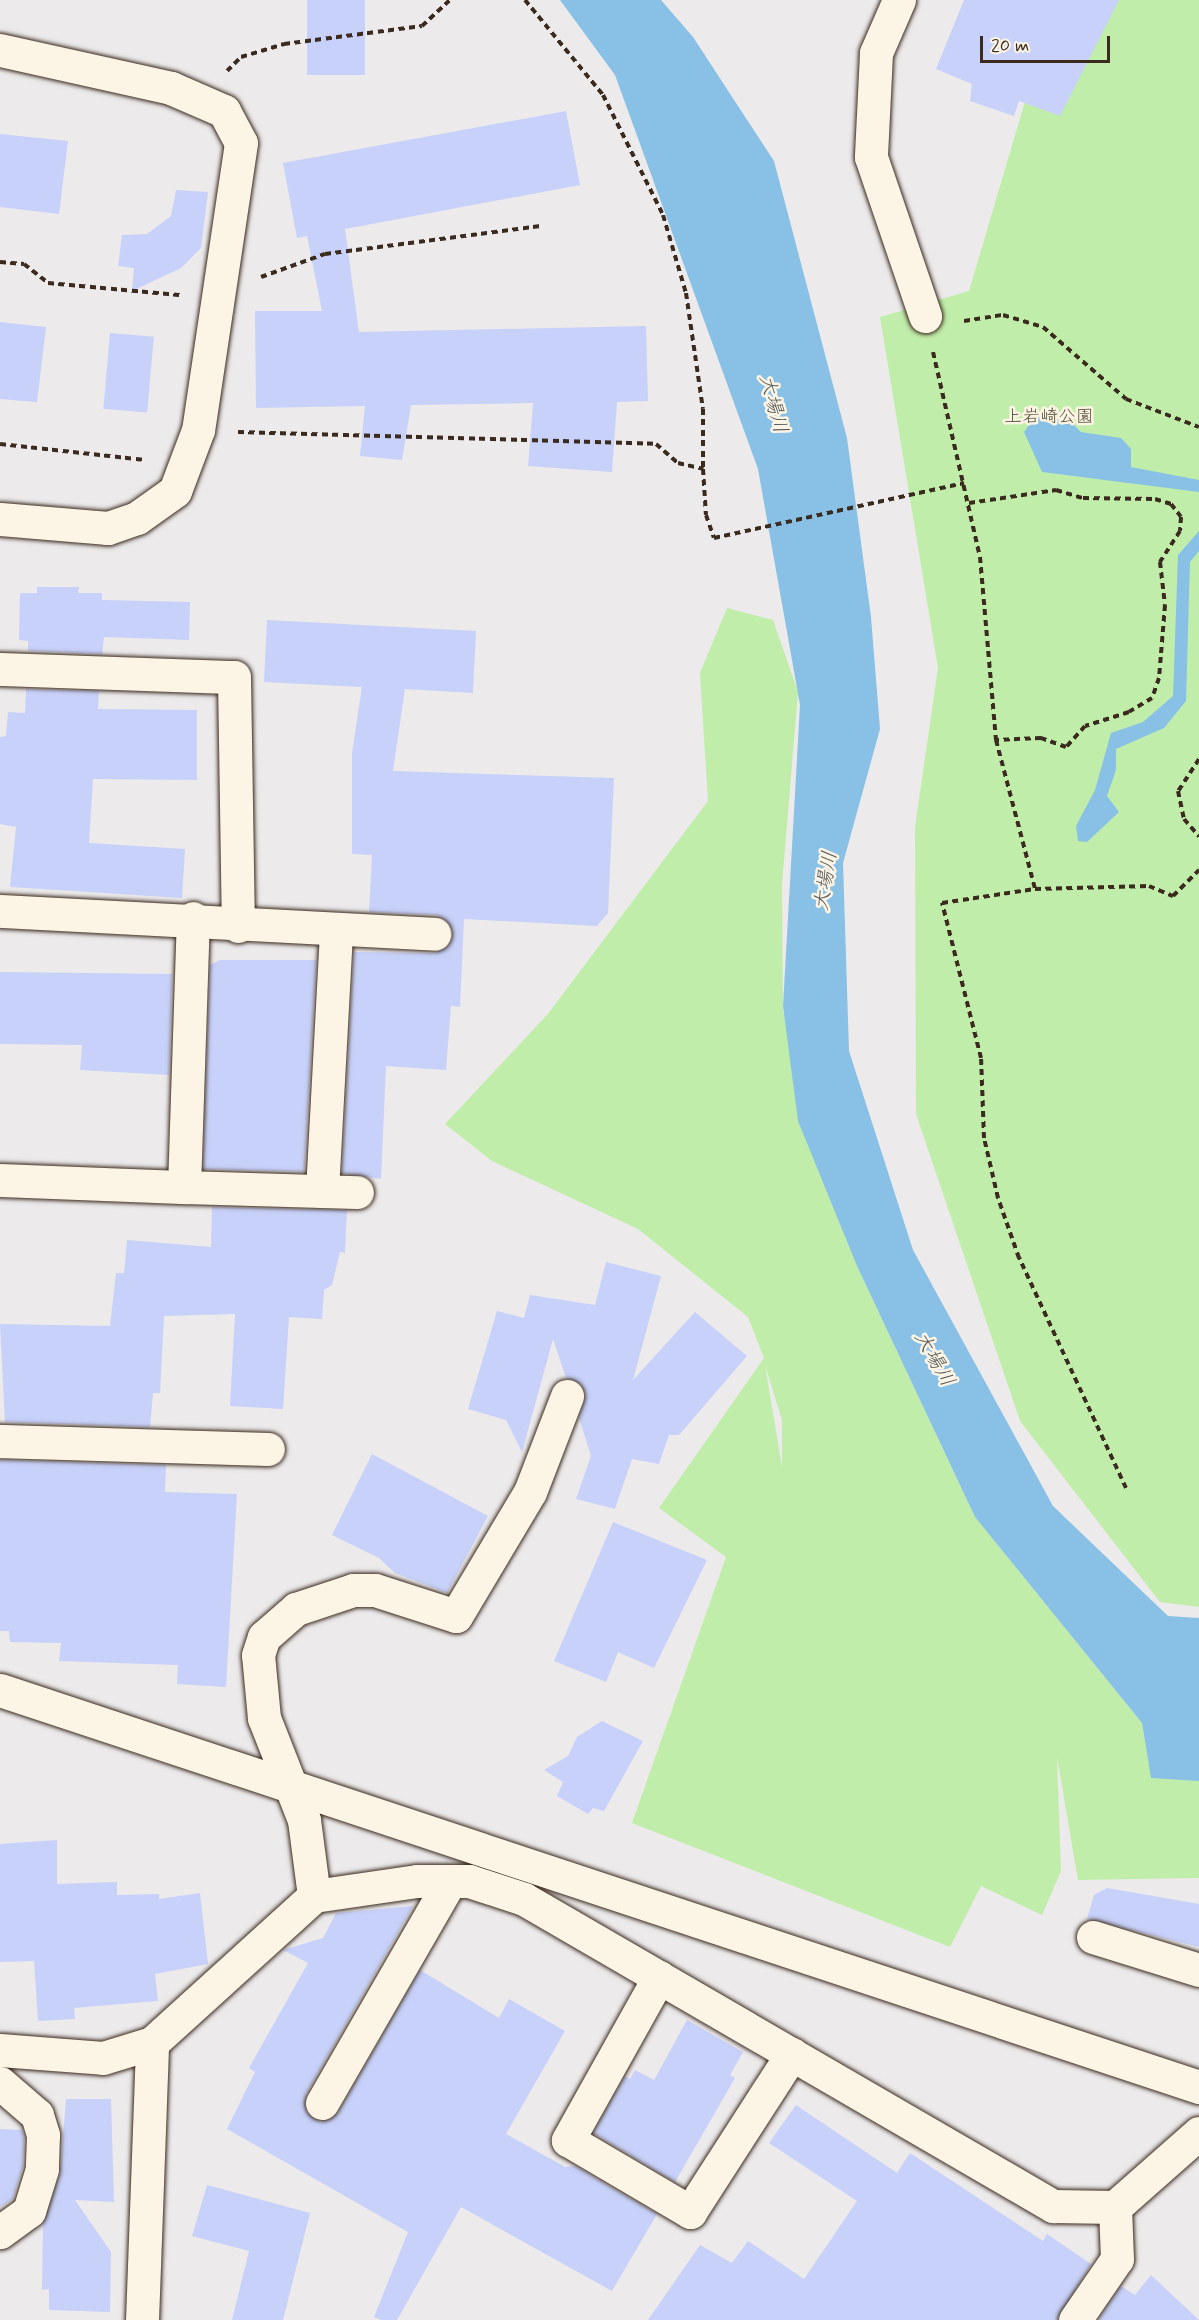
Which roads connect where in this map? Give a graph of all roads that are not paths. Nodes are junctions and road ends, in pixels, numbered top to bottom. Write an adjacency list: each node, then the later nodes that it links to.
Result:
1 (899, 0): 3 (street)
2 (0, 50): 4 (street)
3 (927, 324)
4 (0, 519)
5 (0, 669): 8 (street)
6 (0, 911): 7 (street)
7 (193, 918): 8 (street); 12 (street)
8 (238, 926): 9 (street)
9 (336, 930): 10 (street); 13 (street)
10 (434, 934)
11 (0, 1180): 12 (street)
12 (184, 1187): 13 (street)
13 (322, 1191): 14 (street)
14 (357, 1192)
15 (567, 1396): 19 (street)
16 (0, 1441): 17 (street)
17 (268, 1449)
18 (0, 1690): 19 (street)
19 (290, 1785): 21 (street); 29 (street)
20 (450, 1881): 21 (street); 24 (street); 30 (street)
21 (314, 1896): 25 (street)
22 (1093, 1937): 23 (street)
23 (1199, 1970)
24 (658, 1977): 27 (street); 27 (street)
25 (152, 2043): 26 (street); 34 (street)
26 (0, 2050)
27 (792, 2054): 32 (street)
28 (0, 2083): 33 (street)
29 (1199, 2087)
30 (322, 2103)
31 (1199, 2133): 32 (street)
32 (1115, 2207): 35 (street)
33 (0, 2232)
34 (142, 2320)
35 (1075, 2320)

